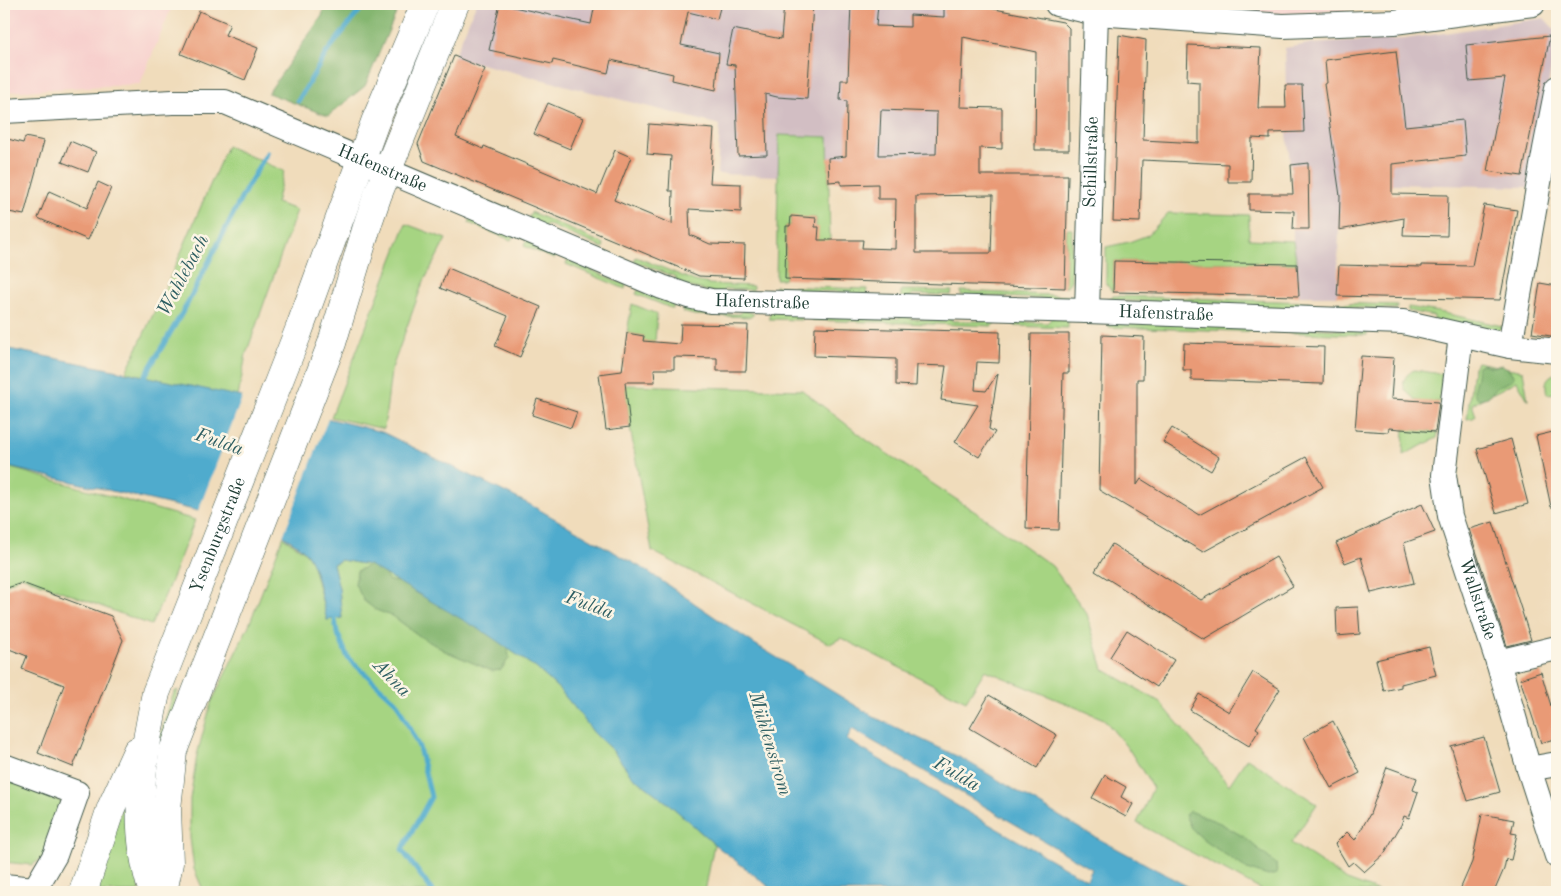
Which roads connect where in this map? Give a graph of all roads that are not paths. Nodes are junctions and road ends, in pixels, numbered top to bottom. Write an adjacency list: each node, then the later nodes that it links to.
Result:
1 (425, 4): 8 (main road, Ysenburgstraße)
2 (455, 4): 9 (main road, Ysenburgstraße)
3 (1057, 4): 5 (street)
4 (1533, 4): 5 (street)
5 (1098, 8): 10 (street, Schillstraße)
6 (1557, 88): 12 (street)
7 (4, 111): 8 (street, Hafenstraße)
8 (362, 159): 9 (street, Hafenstraße); 16 (main road, Ysenburgstraße)
9 (388, 170): 10 (street, Hafenstraße); 21 (main road, Ysenburgstraße)
10 (1087, 311): 11 (street, Hafenstraße)
11 (1461, 335): 12 (street, Hafenstraße); 15 (street, Wallstraße)
12 (1510, 346): 13 (street, Hafenstraße)
13 (1557, 351)
14 (1557, 648): 15 (street)
15 (1498, 662): 19 (street, Wallstraße)
16 (149, 727): 23 (main road); 24 (main road, Ysenburgstraße)
17 (1557, 764): 19 (street)
18 (4, 766): 22 (street)
19 (1528, 770): 20 (street, Wallstraße)
20 (1557, 856)
21 (169, 863): 25 (main road, Ysenburgstraße); 26 (main road)
22 (4, 886)
23 (84, 892)
24 (153, 892)
25 (163, 892)
26 (175, 892)

